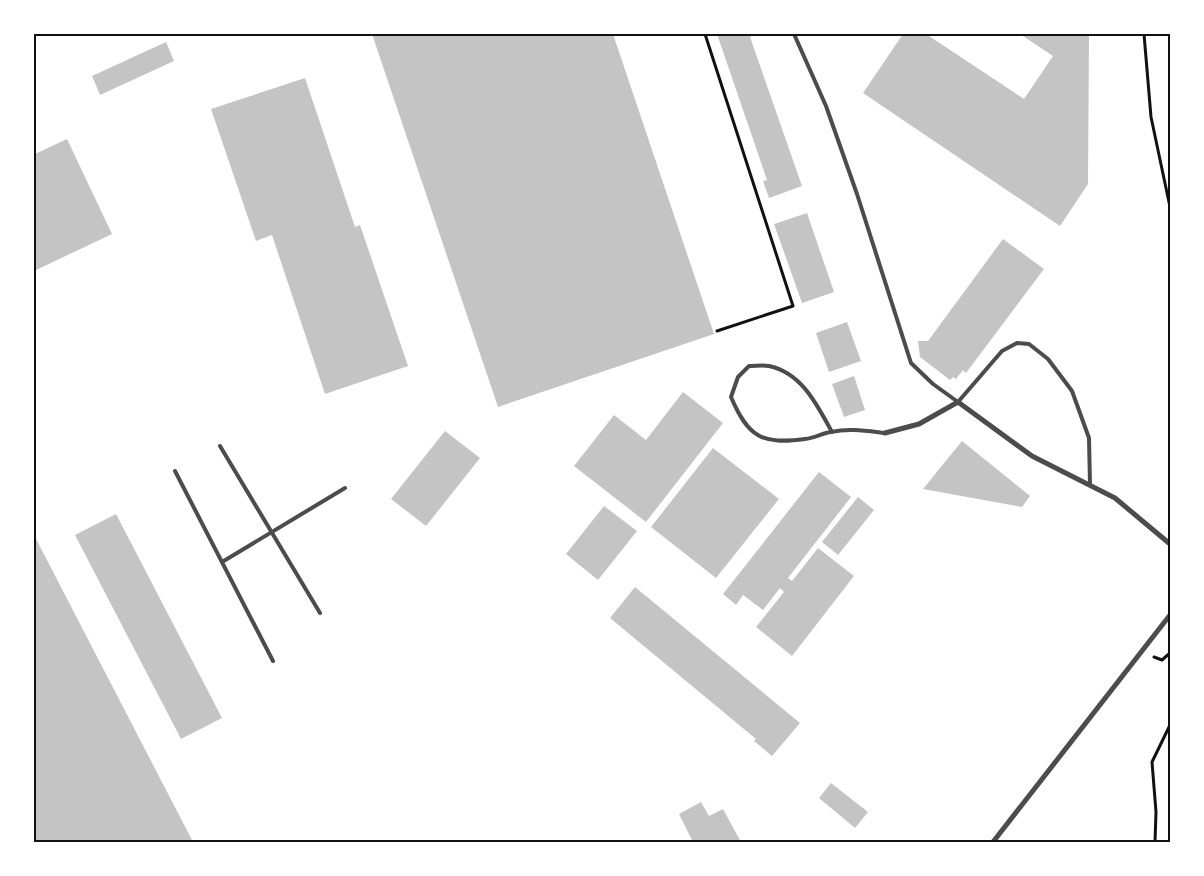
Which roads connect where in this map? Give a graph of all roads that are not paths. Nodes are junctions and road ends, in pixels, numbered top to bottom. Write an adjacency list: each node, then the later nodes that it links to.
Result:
1 (794, 34): 2 (lane)
2 (958, 402): 4 (street); 7 (street); 7 (lane)
3 (832, 432): 3 (lane); 4 (lane)
4 (885, 433)
5 (220, 446): 9 (lane)
6 (175, 471): 11 (lane)
7 (1090, 485): 10 (street)
8 (344, 488): 9 (lane)
9 (271, 533): 11 (lane); 12 (lane)
10 (1170, 544)
11 (222, 562): 14 (lane)
12 (320, 613)
13 (1170, 615): 15 (street)
14 (273, 661)
15 (993, 842)

